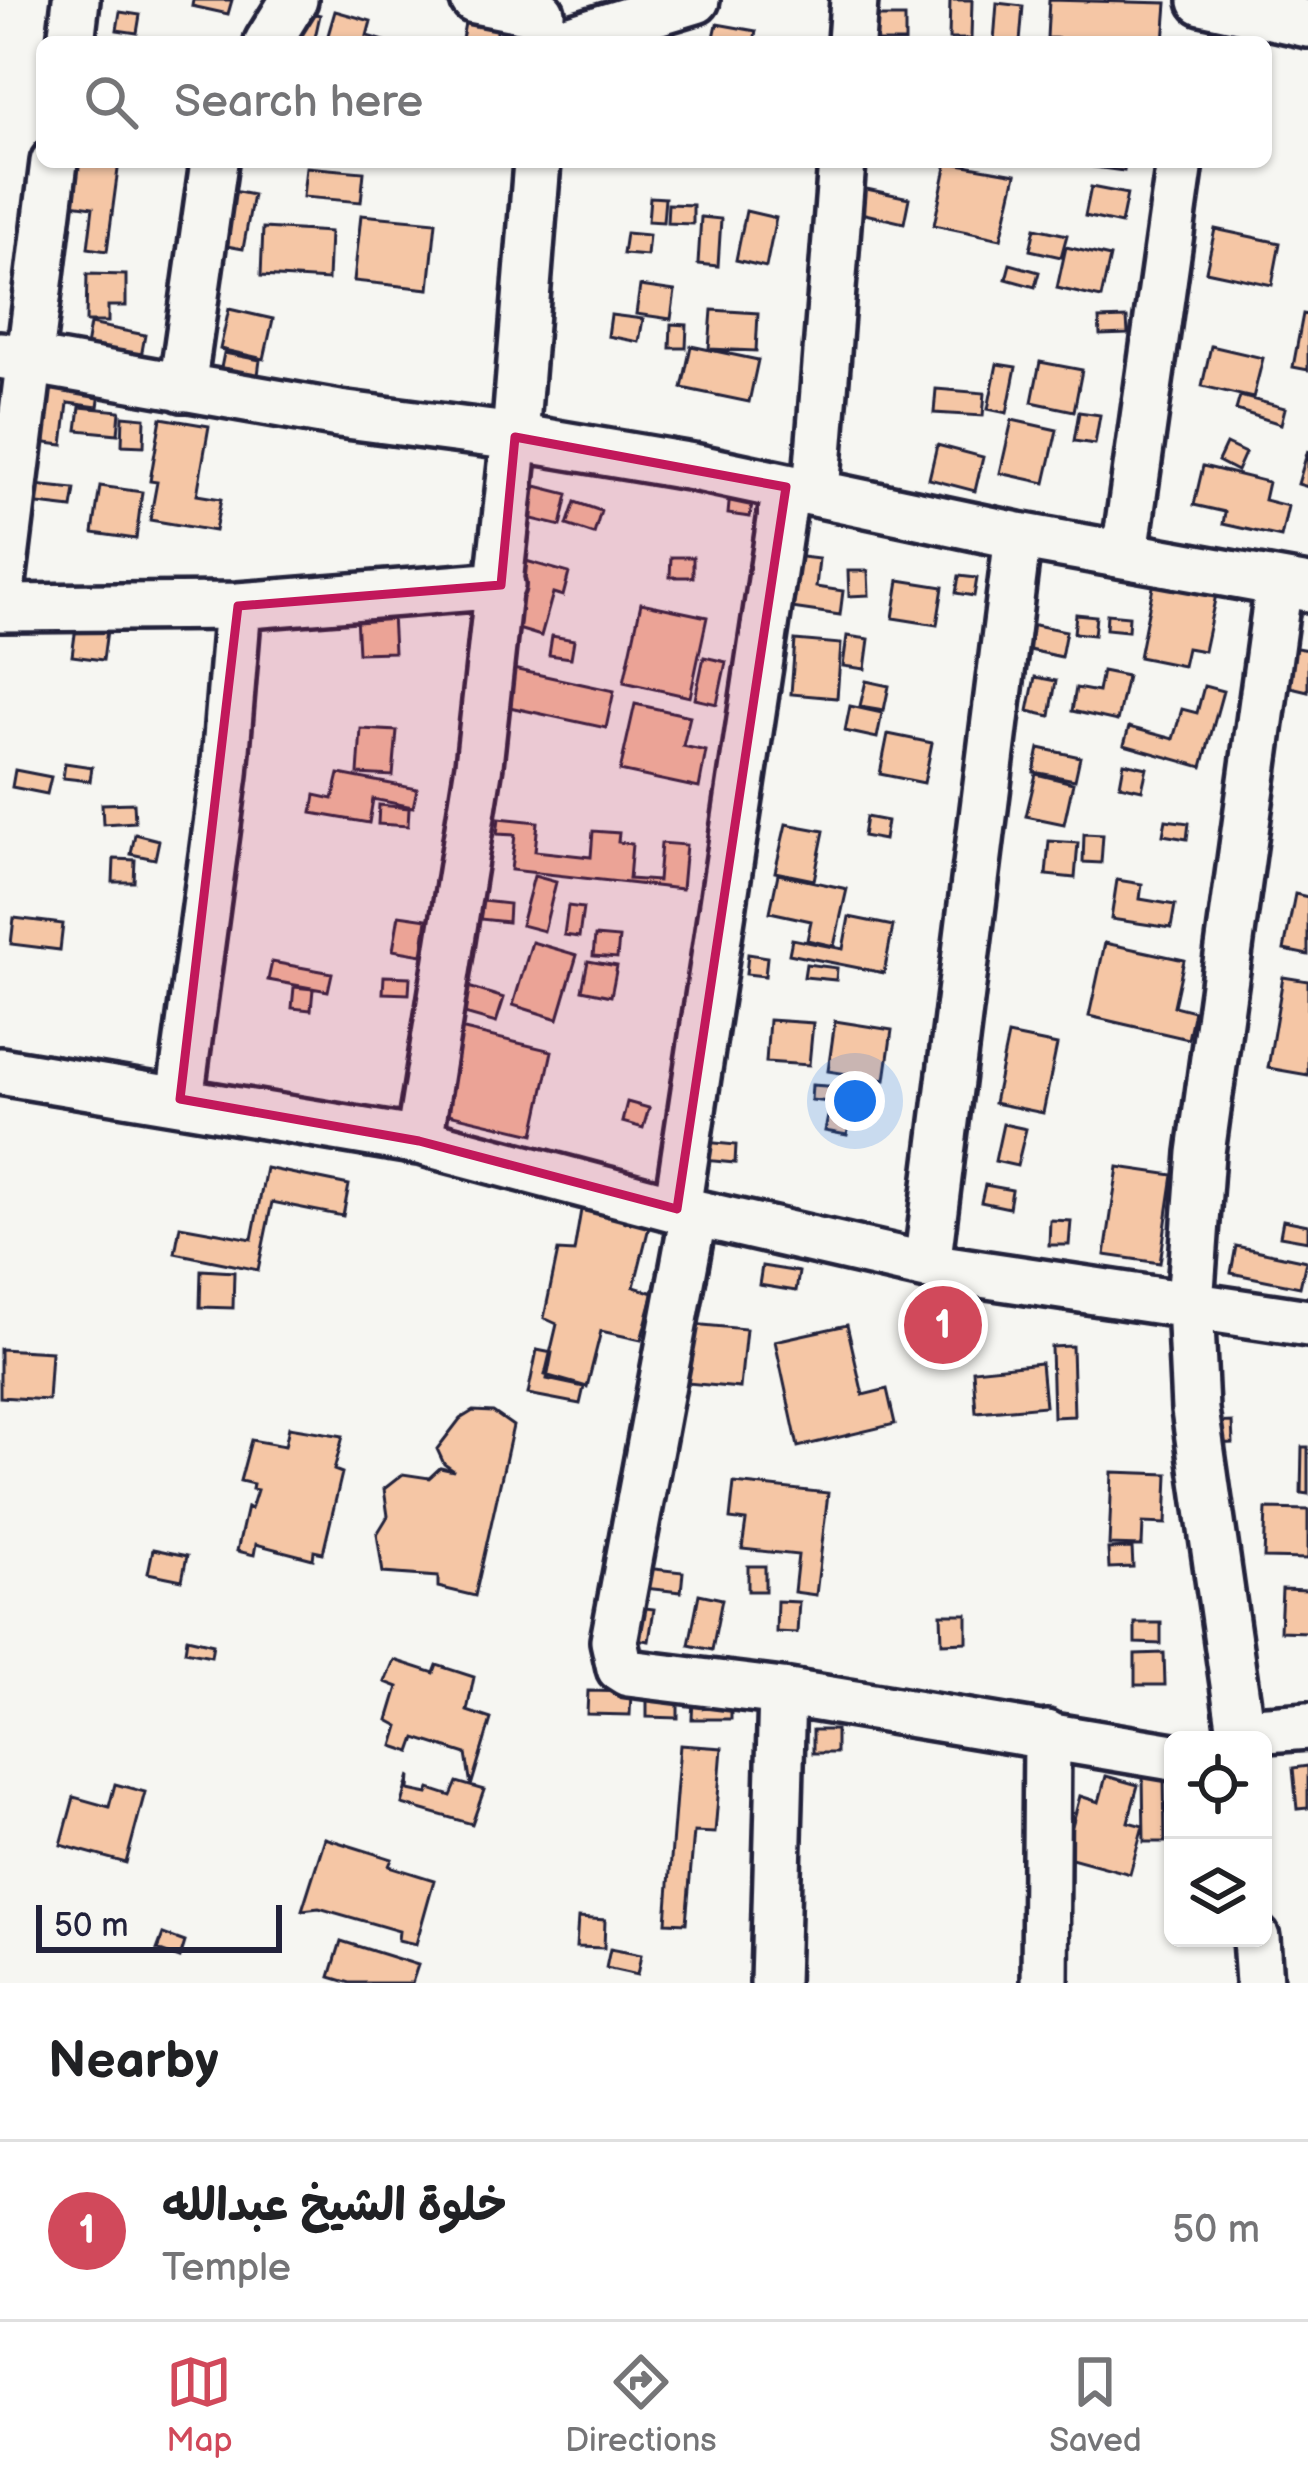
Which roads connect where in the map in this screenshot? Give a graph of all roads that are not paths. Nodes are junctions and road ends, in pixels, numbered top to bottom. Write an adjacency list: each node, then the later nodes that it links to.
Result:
1 (76, 0): 9 (street)
2 (294, 0): 10 (street)
3 (474, 0): 7 (street)
4 (696, 0): 7 (street)
5 (854, 0): 11 (street)
6 (1203, 0): 8 (street); 12 (street)
7 (546, 24)
8 (1308, 24)
9 (72, 36)
10 (272, 36)
11 (851, 36)
12 (1198, 36)
13 (53, 168): 18 (street)
14 (213, 168): 19 (street)
15 (537, 168): 20 (street)
16 (841, 168): 21 (street)
17 (1179, 168): 23 (street)
18 (16, 358): 19 (street); 26 (street)
19 (182, 388): 20 (street)
20 (515, 437): 21 (street); 24 (street)
21 (801, 489): 22 (street); 31 (street)
22 (1018, 536): 23 (street); 32 (street)
23 (1125, 553): 25 (street)
24 (501, 585): 27 (street); 30 (street)
25 (1294, 586): 33 (street)
26 (0, 604): 27 (street)
27 (238, 606): 29 (street)
28 (0, 1071): 29 (street)
29 (180, 1099): 30 (street)
30 (419, 1141): 31 (street)
31 (686, 1211): 32 (street); 35 (street)
32 (927, 1266): 33 (street)
33 (1190, 1304): 34 (street); 37 (street)
34 (1308, 1323)
35 (782, 1692): 39 (street); 42 (street)
36 (1308, 1726): 38 (street)
37 (1240, 1731)
38 (1271, 1731)
39 (1047, 1734): 40 (street); 43 (street)
40 (1164, 1754)
41 (1257, 1947): 44 (street)
42 (774, 1983)
43 (1045, 1983)
44 (1259, 1983)

